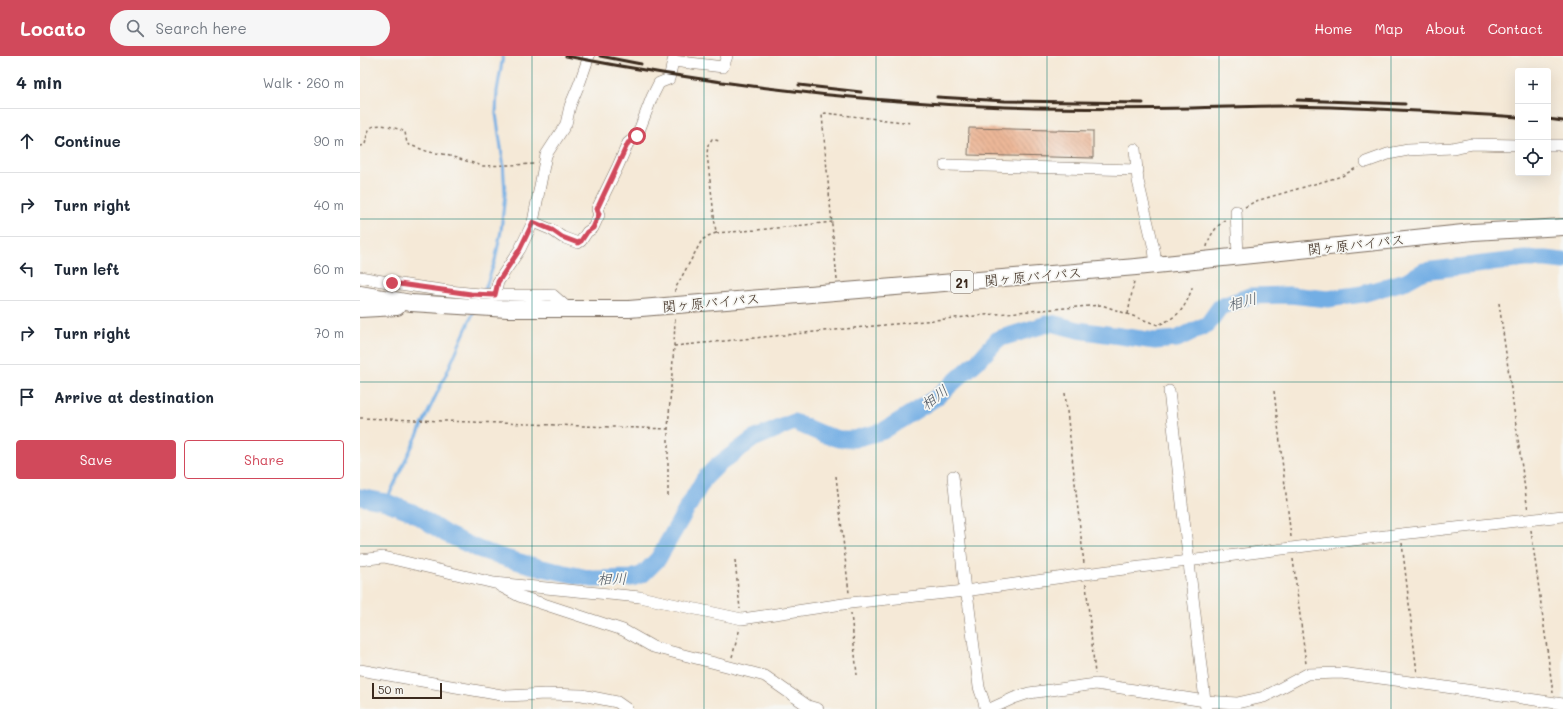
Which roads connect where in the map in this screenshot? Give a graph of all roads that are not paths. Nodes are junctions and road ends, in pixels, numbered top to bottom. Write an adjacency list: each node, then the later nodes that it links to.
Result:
1 (590, 56): 11 (street)
2 (727, 56): 11 (street)
3 (1515, 145): 7 (street)
4 (1551, 145): 5 (street)
5 (1563, 145)
6 (1136, 149): 9 (street)
7 (1366, 162)
8 (945, 165): 9 (street)
9 (1138, 170): 14 (street)
10 (1236, 212): 13 (street)
11 (533, 222): 17 (street)
12 (1563, 227): 13 (highway, 関ヶ原バイパス / 21)
13 (1238, 256): 14 (highway, 関ヶ原バイパス / 21)
14 (1156, 265): 20 (highway, 関ヶ原バイパス / 21)
15 (360, 277): 17 (street)
16 (360, 294): 18 (highway, 関ヶ原バイパス / 21)
17 (495, 295): 20 (street)
18 (418, 304): 19 (highway); 20 (highway, 関ヶ原バイパス / 21)
19 (360, 309)
20 (570, 310)
21 (1169, 391): 25 (street)
22 (953, 476): 27 (street)
23 (1563, 516): 25 (street)
24 (360, 560): 26 (street)
25 (1190, 561): 27 (street); 30 (street)
26 (494, 582): 27 (street); 32 (street)
27 (965, 591): 33 (street)
28 (360, 670): 31 (street)
29 (1559, 704): 30 (street)
30 (1205, 705): 34 (street)
31 (627, 709)
32 (818, 709)
33 (985, 709)
34 (990, 709)

